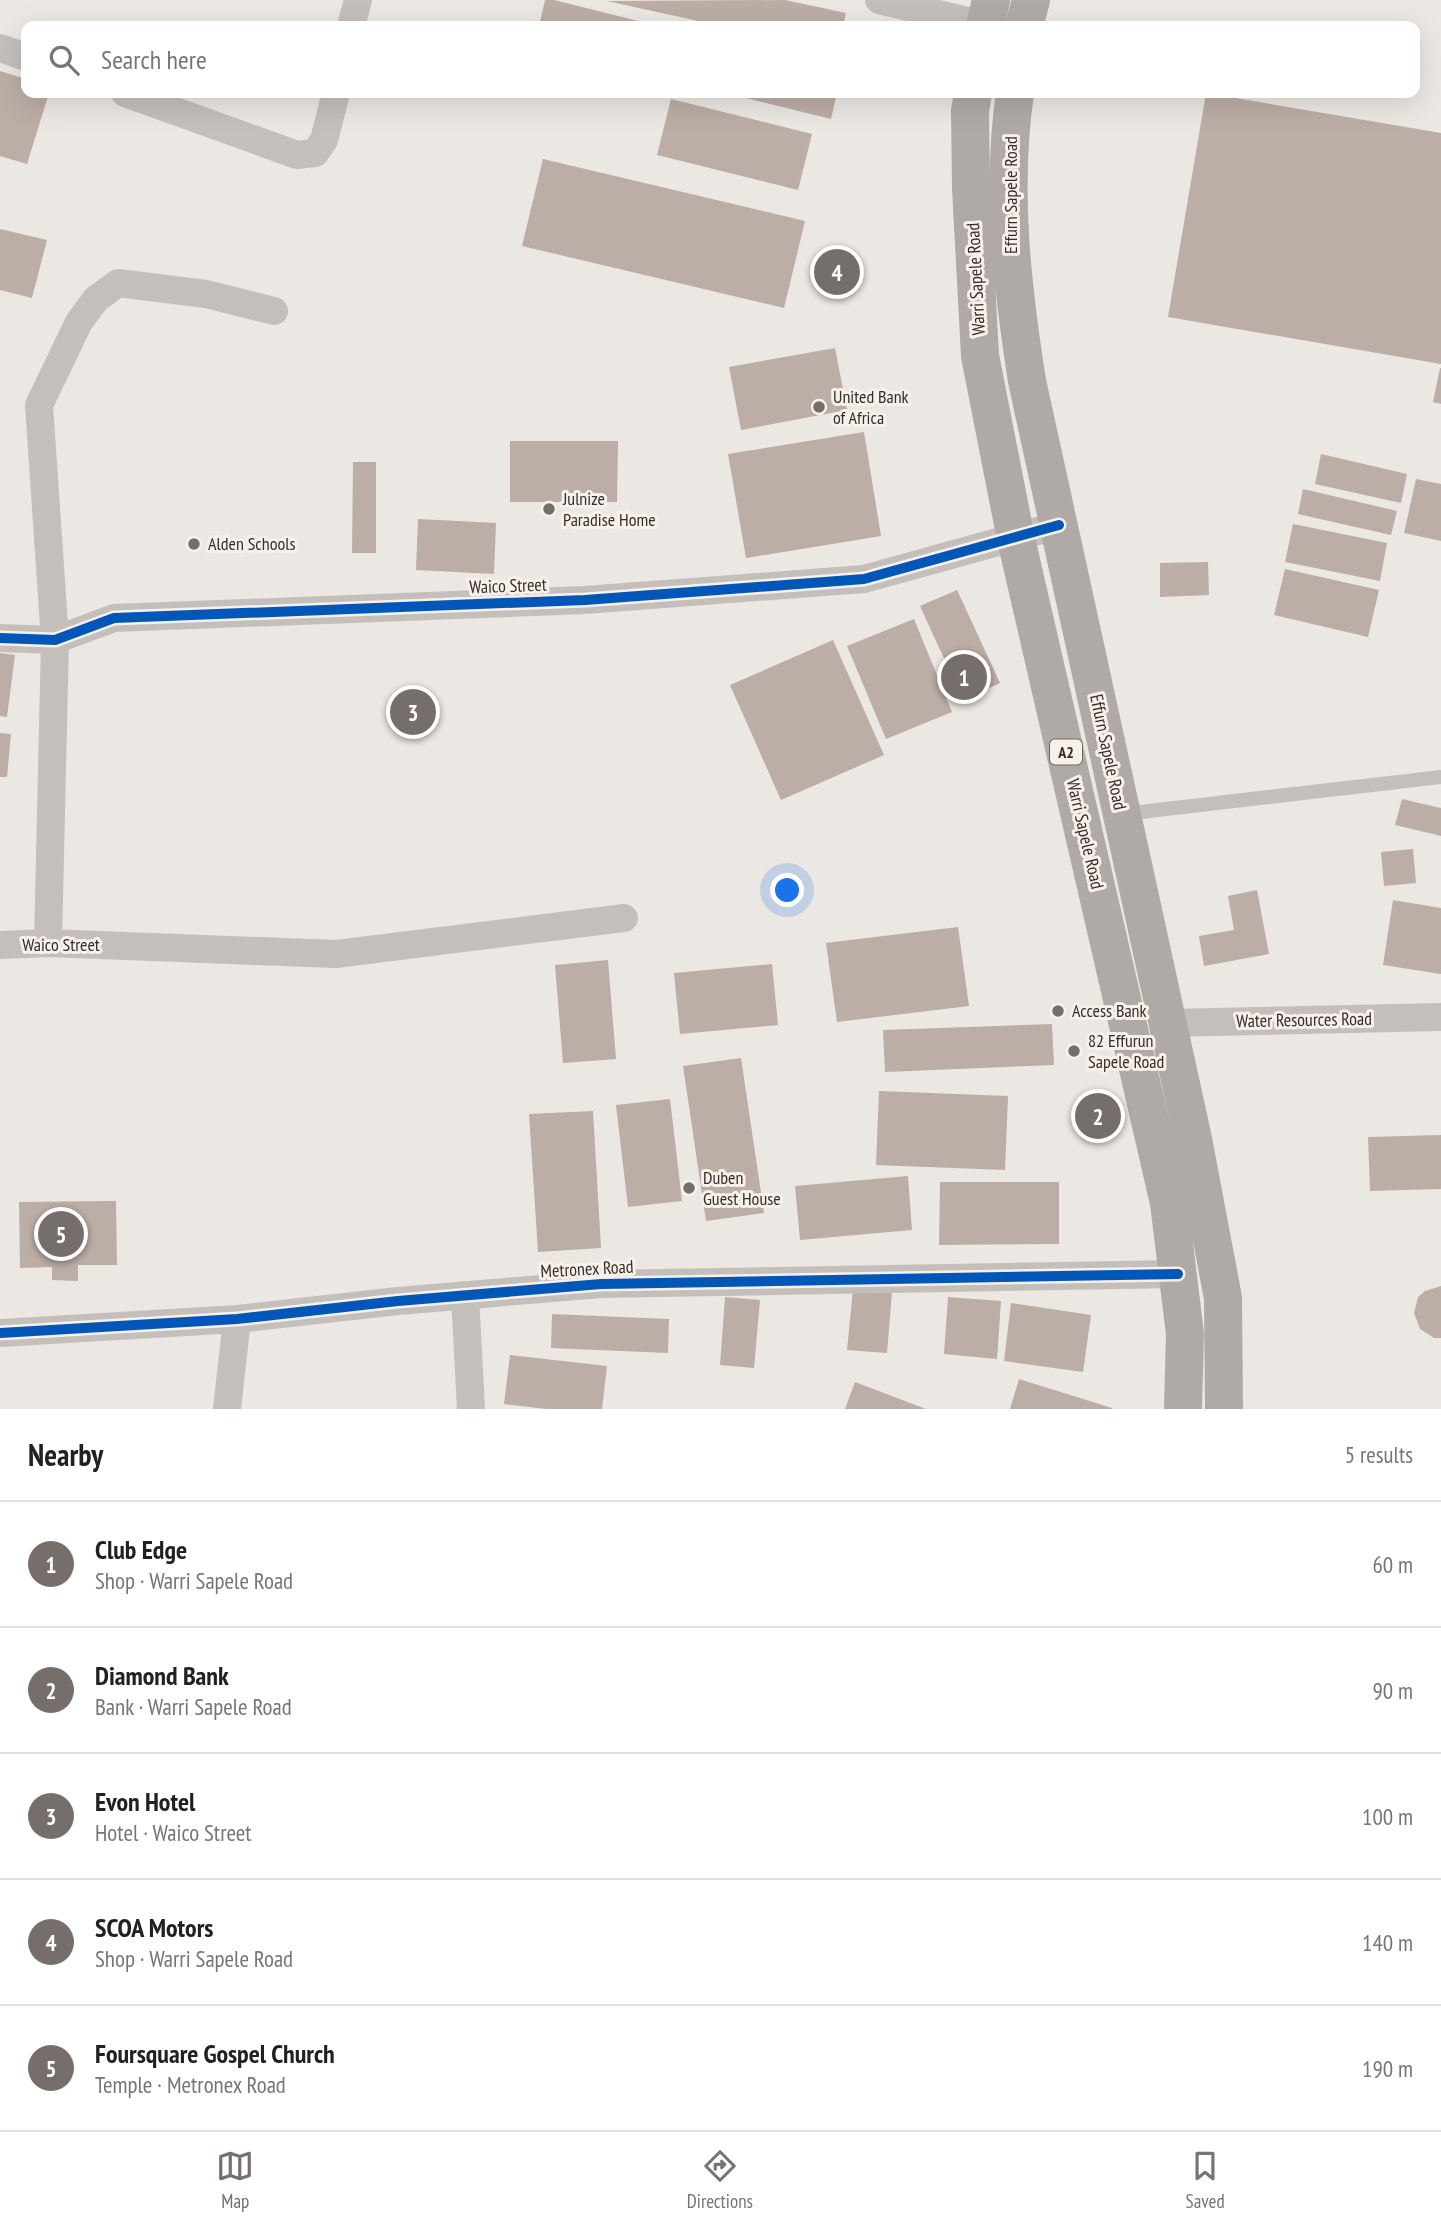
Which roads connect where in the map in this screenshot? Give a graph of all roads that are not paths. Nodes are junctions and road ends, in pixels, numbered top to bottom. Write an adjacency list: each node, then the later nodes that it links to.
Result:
1 (358, 0): 5 (street)
2 (879, 0): 4 (street)
3 (1031, 0): 6 (highway)
4 (987, 17)
5 (352, 21)
6 (1025, 21)
7 (0, 48): 8 (street)
8 (21, 55)
9 (139, 98): 10 (street)
10 (334, 98)
11 (972, 98): 15 (highway, Warri Sapele Road / A2)
12 (1014, 98): 14 (highway, Effurn Sapele Road / A2)
13 (274, 311): 17 (street)
14 (1059, 525): 15 (street, Waico Street); 19 (highway, Effurn Sapele Road / A2)
15 (1016, 539): 17 (street, Waico Street); 25 (highway, Warri Sapele Road / A2)
16 (0, 638): 17 (street, Waico Street)
17 (55, 640): 21 (street)
18 (1441, 777): 19 (lane)
19 (1122, 814): 24 (highway, Effurn Sapele Road / A2)
20 (624, 918): 21 (street, Waico Street)
21 (48, 943): 22 (street, Waico Street)
22 (0, 945)
23 (1441, 1017): 24 (street, Water Resources Road)
24 (1167, 1023): 29 (highway, Effurn Sapele Road / A2)
25 (1178, 1274): 26 (street, Metronex Road); 32 (highway, Warri Sapele Road / A2)
26 (464, 1295): 27 (street, Metronex Road); 31 (street)
27 (237, 1319): 28 (street, Metronex Road); 30 (street)
28 (0, 1333)
29 (1225, 1408)
30 (227, 1409)
31 (471, 1409)
32 (1183, 1409)

